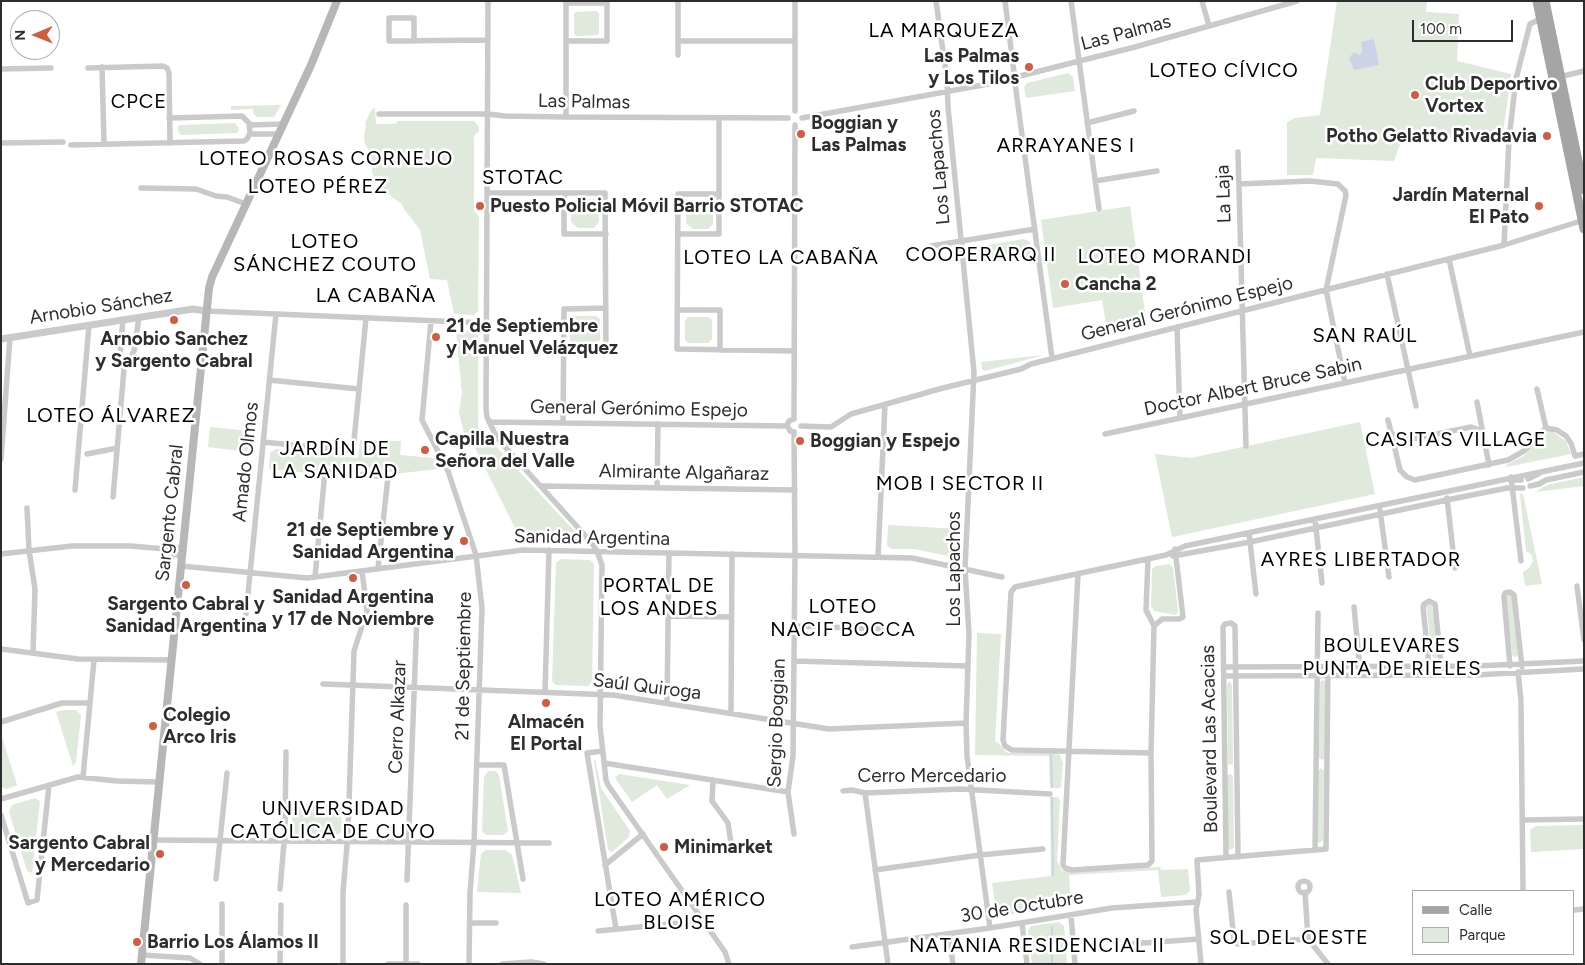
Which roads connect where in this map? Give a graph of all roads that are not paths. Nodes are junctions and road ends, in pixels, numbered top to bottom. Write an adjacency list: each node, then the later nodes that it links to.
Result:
1 (337, 1): 42 (main road, Sargento Cabral)
2 (488, 1): 15 (street)
3 (678, 1): 18 (street)
4 (795, 1): 19 (street)
5 (936, 1): 32 (street, Los Lapachos)
6 (1005, 1): 27 (street)
7 (1071, 1): 21 (street)
8 (1202, 1): 14 (street)
9 (1297, 1): 14 (street, Las Palmas)
10 (1537, 1): 13 (main road)
11 (1545, 1): 29 (main road)
12 (607, 2): 17 (street); 17 (street)
13 (1540, 19): 29 (main road); 69 (street)
14 (1209, 26): 21 (street, Las Palmas)
15 (488, 40): 16 (street); 36 (street)
16 (414, 41): 16 (street)
17 (566, 41): 37 (street)
18 (678, 41): 19 (street); 20 (street)
19 (795, 41): 33 (street)
20 (678, 55)
21 (1079, 61): 28 (street, Las Palmas); 43 (street)
22 (51, 68): 25 (street)
23 (88, 68): 24 (street)
24 (102, 68): 38 (street); 51 (street)
25 (1, 69)
26 (1584, 71): 29 (street)
27 (1014, 72): 28 (street); 30 (street)
28 (1020, 76): 31 (street)
29 (1556, 78): 58 (main road); 64 (main road)
30 (1009, 79): 31 (street); 32 (street)
31 (1015, 84): 65 (street)
32 (947, 91): 41 (street); 68 (street, Los Lapachos)
33 (795, 111): 40 (street); 41 (street)
34 (1134, 111): 43 (street)
35 (379, 114): 36 (street, Las Palmas)
36 (488, 114): 37 (street, Las Palmas); 59 (street)
37 (566, 117): 39 (street, Las Palmas)
38 (170, 118): 44 (street); 50 (street)
39 (719, 118): 40 (street, Las Palmas); 61 (street)
40 (788, 118): 45 (street)
41 (802, 118): 45 (street)
42 (284, 124): 44 (street); 47 (main road, Sargento Cabral)
43 (1087, 124): 55 (street)
44 (249, 125): 46 (street)
45 (795, 125): 91 (street)
46 (250, 134): 47 (street); 50 (street)
47 (279, 134): 62 (main road, Sargento Cabral)
48 (63, 142): 49 (street)
49 (1, 143)
50 (170, 143): 51 (street)
51 (104, 144): 52 (street)
52 (71, 145)
53 (1238, 152): 56 (street, La Laja)
54 (1157, 171): 55 (street)
55 (1095, 181): 63 (street)
56 (1239, 184): 73 (street); 77 (street, La Laja)
57 (141, 188): 62 (street)
58 (1584, 190)
59 (488, 193): 60 (street); 83 (street)
60 (564, 193): 66 (street); 66 (street)
61 (719, 194): 67 (street); 67 (street)
62 (246, 204): 76 (main road, Sargento Cabral)
63 (1099, 209)
64 (1583, 223): 69 (street, General Gerónimo Espejo)
65 (1035, 229): 68 (street); 94 (street)
66 (606, 234): 74 (street)
67 (678, 234): 75 (street)
68 (961, 242): 70 (street); 99 (street, Los Lapachos)
69 (1504, 245): 71 (street, General Gerónimo Espejo)
70 (930, 246)
71 (1449, 258): 72 (street, General Gerónimo Espejo); 92 (street)
72 (1387, 274): 73 (street, General Gerónimo Espejo); 97 (street)
73 (1326, 290): 77 (street, General Gerónimo Espejo); 100 (street)
74 (606, 308): 90 (street); 90 (street)
75 (678, 310): 89 (street); 89 (street)
76 (206, 311): 78 (street); 79 (street, Arnobio Sánchez); 155 (main road, Sargento Cabral)
77 (1243, 311): 85 (street, General Gerónimo Espejo); 105 (street, La Laja)
78 (276, 314): 80 (street); 98 (street, Amado Olmos)
79 (139, 317): 81 (street, Arnobio Sánchez); 95 (street)
80 (366, 318): 82 (street); 101 (street)
81 (123, 319): 84 (street, Arnobio Sánchez); 93 (street)
82 (431, 321): 83 (street); 159 (street, 21 de Septiembre)
83 (487, 323): 110 (street)
84 (89, 325): 87 (street, Arnobio Sánchez); 139 (street)
85 (1177, 327): 94 (street, General Gerónimo Espejo); 107 (street)
86 (1584, 332): 92 (street, Doctor Albert Bruce Sabin)
87 (10, 337): 88 (street, Arnobio Sánchez); 125 (street)
88 (1, 339)
89 (720, 350): 91 (street)
90 (564, 351): 111 (street)
91 (794, 351): 108 (street)
92 (1470, 356): 97 (street, Doctor Albert Bruce Sabin)
93 (120, 358): 95 (street); 96 (street)
94 (1052, 358): 99 (street, General Gerónimo Espejo)
95 (130, 359): 96 (street)
96 (124, 369): 122 (street)
97 (1408, 370): 100 (street, Doctor Albert Bruce Sabin); 106 (street)
98 (269, 380): 101 (street); 120 (street, Amado Olmos)
99 (974, 380): 104 (street, General Gerónimo Espejo); 169 (street, Los Lapachos)
100 (1345, 383): 105 (street, Doctor Albert Bruce Sabin)
101 (359, 389): 120 (street)
102 (1537, 389): 115 (street)
103 (1477, 402): 119 (street)
104 (886, 404): 114 (street, General Gerónimo Espejo); 162 (street)
105 (1245, 404): 107 (street, Doctor Albert Bruce Sabin); 121 (street, La Laja)
106 (1416, 406)
107 (1180, 418): 118 (street, Doctor Albert Bruce Sabin)
108 (794, 419): 113 (street); 114 (street)
109 (1388, 420): 117 (street)
110 (489, 422): 111 (street, General Gerónimo Espejo); 134 (street)
111 (563, 423): 112 (street, General Gerónimo Espejo)
112 (658, 424): 113 (street, General Gerónimo Espejo); 137 (street)
113 (788, 426): 116 (street)
114 (801, 426): 116 (street)
115 (1546, 428): 124 (street); 127 (street)
116 (794, 432): 140 (street, Sergio Boggian)
117 (1391, 433): 119 (street); 127 (street)
118 (1105, 434)
119 (1484, 436): 127 (street)
120 (263, 442): 171 (street, Amado Olmos)
121 (1246, 446)
122 (117, 448): 123 (street); 142 (street)
123 (87, 454)
124 (1584, 454)
125 (1, 459)
126 (1584, 462): 128 (street)
127 (1489, 465)
128 (1540, 472): 130 (street); 131 (street); 133 (street)
129 (1584, 472): 133 (street)
130 (1511, 478): 132 (street); 136 (street); 141 (street)
131 (1528, 478)
132 (1521, 480)
133 (1546, 480): 135 (street)
134 (542, 486): 137 (street, Almirante Algañaraz); 154 (street)
135 (1530, 486)
136 (1512, 487): 138 (street); 143 (street); 165 (street)
137 (657, 488): 140 (street, Almirante Algañaraz)
138 (1523, 488)
139 (75, 490)
140 (795, 490): 160 (street, Sergio Boggian)
141 (1446, 491): 143 (street); 144 (street)
142 (113, 497)
143 (1447, 500): 146 (street); 168 (street)
144 (1380, 504): 146 (street); 147 (street)
145 (27, 508): 152 (street)
146 (1381, 513): 148 (street); 175 (street)
147 (1315, 519): 148 (street); 149 (street)
148 (1316, 528): 150 (street); 176 (street)
149 (1249, 533): 150 (street); 151 (street)
150 (1250, 542): 163 (street); 178 (street)
151 (1175, 549): 161 (street); 163 (street)
152 (29, 550): 155 (street); 156 (street); 190 (street)
153 (549, 550): 154 (street, Sanidad Argentina); 159 (street, Sanidad Argentina); 218 (street)
154 (597, 551): 157 (street, Sanidad Argentina); 219 (street)
155 (182, 552): 166 (main road, Sargento Cabral)
156 (3, 553)
157 (669, 553): 158 (street, Sanidad Argentina); 183 (street)
158 (732, 554): 160 (street, Sanidad Argentina); 184 (street)
159 (476, 555): 167 (street, Sanidad Argentina); 217 (street, 21 de Septiembre)
160 (795, 555): 162 (street, Sanidad Argentina); 185 (street, Sergio Boggian)
161 (1166, 555): 163 (street); 164 (street)
162 (878, 557): 169 (street, Sanidad Argentina)
163 (1176, 557): 186 (street)
164 (1148, 559): 172 (street); 186 (street)
165 (1521, 561)
166 (181, 566): 171 (street, Sanidad Argentina); 192 (main road, Sargento Cabral)
167 (378, 568): 170 (street, Sanidad Argentina); 173 (street)
168 (1455, 568)
169 (965, 569): 174 (street, Sanidad Argentina); 199 (street, Los Lapachos)
170 (362, 571): 173 (street, Sanidad Argentina); 215 (street)
171 (250, 572): 173 (street, Sanidad Argentina); 181 (street, Amado Olmos)
172 (1078, 574): 227 (street); 227 (street)
173 (315, 577)
174 (1002, 577)
175 (1389, 577)
176 (1322, 583)
177 (1577, 586): 188 (street)
178 (1256, 594)
179 (1354, 607): 202 (street)
180 (1318, 613): 200 (street)
181 (246, 614)
182 (417, 615): 216 (street, Cerro Alkazar)
183 (668, 616): 184 (street); 221 (street)
184 (731, 617): 222 (street)
185 (795, 626): 187 (street); 193 (street, Sergio Boggian)
186 (1154, 626): 229 (street)
187 (885, 628)
188 (1584, 640)
189 (1, 649): 190 (street)
190 (33, 653): 191 (street)
191 (94, 660): 192 (street); 220 (street)
192 (171, 660): 239 (main road, Sargento Cabral)
193 (794, 661): 199 (street); 224 (street, Sergio Boggian)
194 (1584, 661): 196 (street)
195 (1510, 664): 196 (street); 196 (street); 198 (street); 206 (street)
196 (1522, 664): 206 (street)
197 (1429, 665): 198 (street); 198 (street); 202 (street); 210 (street)
198 (1441, 665): 211 (street)
199 (968, 666): 225 (street, Los Lapachos)
200 (1317, 666): 201 (street); 204 (street); 207 (street)
201 (1328, 666): 202 (street); 208 (street)
202 (1360, 666): 209 (street)
203 (1224, 667): 204 (street); 204 (street, Boulevard Las Acacias); 212 (street, Boulevard Las Acacias)
204 (1236, 667): 213 (street, Boulevard Las Acacias)
205 (1584, 670): 206 (street)
206 (1517, 672): 211 (street); 249 (street)
207 (1317, 675): 208 (street); 213 (street); 233 (street)
208 (1328, 675): 209 (street); 232 (street)
209 (1361, 675): 210 (street)
210 (1430, 675): 211 (street)
211 (1442, 675)
212 (1224, 676): 213 (street); 234 (street, Boulevard Las Acacias)
213 (1236, 676): 235 (street, Boulevard Las Acacias)
214 (322, 684): 215 (street, Saúl Quiroga)
215 (352, 685): 216 (street, Saúl Quiroga); 255 (street)
216 (414, 688): 217 (street, Saúl Quiroga); 256 (street, Cerro Alkazar)
217 (480, 690): 218 (street, Saúl Quiroga); 231 (street, 21 de Septiembre)
218 (545, 692): 219 (street, Saúl Quiroga)
219 (600, 694): 221 (street, Saúl Quiroga); 226 (street)
220 (90, 703): 223 (street); 237 (street)
221 (666, 703): 222 (street, Saúl Quiroga)
222 (731, 713): 224 (street, Saúl Quiroga)
223 (1, 722)
224 (794, 723): 225 (street, Saúl Quiroga); 243 (street, Sergio Boggian)
225 (966, 723): 241 (street, Los Lapachos)
226 (603, 751): 230 (street); 266 (street)
227 (1069, 751): 229 (street); 229 (street)
228 (286, 752): 254 (street)
229 (1151, 753)
230 (604, 763): 238 (street); 250 (street)
231 (477, 765): 257 (street, 21 de Septiembre); 258 (street)
232 (1327, 765): 233 (street); 262 (street)
233 (1316, 766): 262 (street)
234 (1225, 769): 235 (street); 265 (street, Boulevard Las Acacias)
235 (1237, 769): 264 (street, Boulevard Las Acacias)
236 (227, 773): 253 (street)
237 (83, 777): 239 (street); 240 (street)
238 (713, 780): 243 (street); 260 (street)
239 (159, 782): 252 (main road, Sargento Cabral)
240 (49, 785): 246 (street); 247 (street)
241 (971, 789): 244 (street, Cerro Mercedario); 245 (street, Cerro Mercedario); 263 (street, Los Lapachos)
242 (844, 791): 244 (street, Cerro Mercedario)
243 (788, 792): 251 (street, Sergio Boggian)
244 (865, 793): 267 (street)
245 (1050, 794)
246 (1, 800)
247 (1, 816)
248 (1584, 819): 249 (street)
249 (1522, 820): 272 (street)
250 (643, 834): 266 (street); 280 (street)
251 (794, 834)
252 (153, 840): 253 (street); 293 (main road, Sargento Cabral)
253 (219, 841): 254 (street); 268 (street)
254 (283, 841): 255 (street); 271 (street)
255 (347, 842): 256 (street); 299 (street)
256 (410, 842): 257 (street); 270 (street, Cerro Alkazar)
257 (474, 842): 258 (street); 281 (street, 21 de Septiembre)
258 (516, 843): 259 (street); 269 (street)
259 (549, 843)
260 (731, 843)
261 (1043, 849): 263 (street)
262 (1315, 850): 264 (street)
263 (980, 856): 267 (street); 284 (street, Los Lapachos)
264 (1238, 856): 265 (street)
265 (1226, 858): 275 (street)
266 (605, 865): 285 (street)
267 (875, 870): 290 (street)
268 (216, 879)
269 (523, 879)
270 (407, 880)
271 (280, 889)
272 (1523, 890)
273 (1229, 892): 289 (street)
274 (1305, 892): 289 (street)
275 (1198, 902): 279 (street, 30 de Octubre); 288 (street)
276 (222, 904): 297 (street)
277 (281, 905): 298 (street)
278 (406, 905): 301 (street)
279 (1071, 915): 283 (street, 30 de Octubre); 310 (street)
280 (702, 921): 285 (street); 306 (street)
281 (470, 923): 282 (street); 303 (street, 21 de Septiembre)
282 (496, 923)
283 (1022, 923): 284 (street, 30 de Octubre); 309 (street)
284 (990, 928): 287 (street, 30 de Octubre)
285 (616, 929): 286 (street)
286 (598, 931)
287 (949, 934): 290 (street, 30 de Octubre); 308 (street)
288 (1199, 939): 291 (street); 311 (street)
289 (1308, 939): 312 (street)
290 (885, 942): 292 (street, 30 de Octubre); 307 (street)
291 (1130, 944)
292 (852, 947)
293 (142, 955): 295 (main road, Sargento Cabral); 296 (street)
294 (531, 963): 304 (street); 305 (street)
295 (141, 964)
296 (200, 964)
297 (222, 964)
298 (280, 964)
299 (343, 964)
300 (388, 964): 301 (street)
301 (406, 964): 302 (street)
302 (418, 964)
303 (470, 964)
304 (502, 964)
305 (544, 964)
306 (729, 964)
307 (888, 964)
308 (953, 964)
309 (1028, 964)
310 (1075, 964)
311 (1201, 964)
312 (1328, 964)

